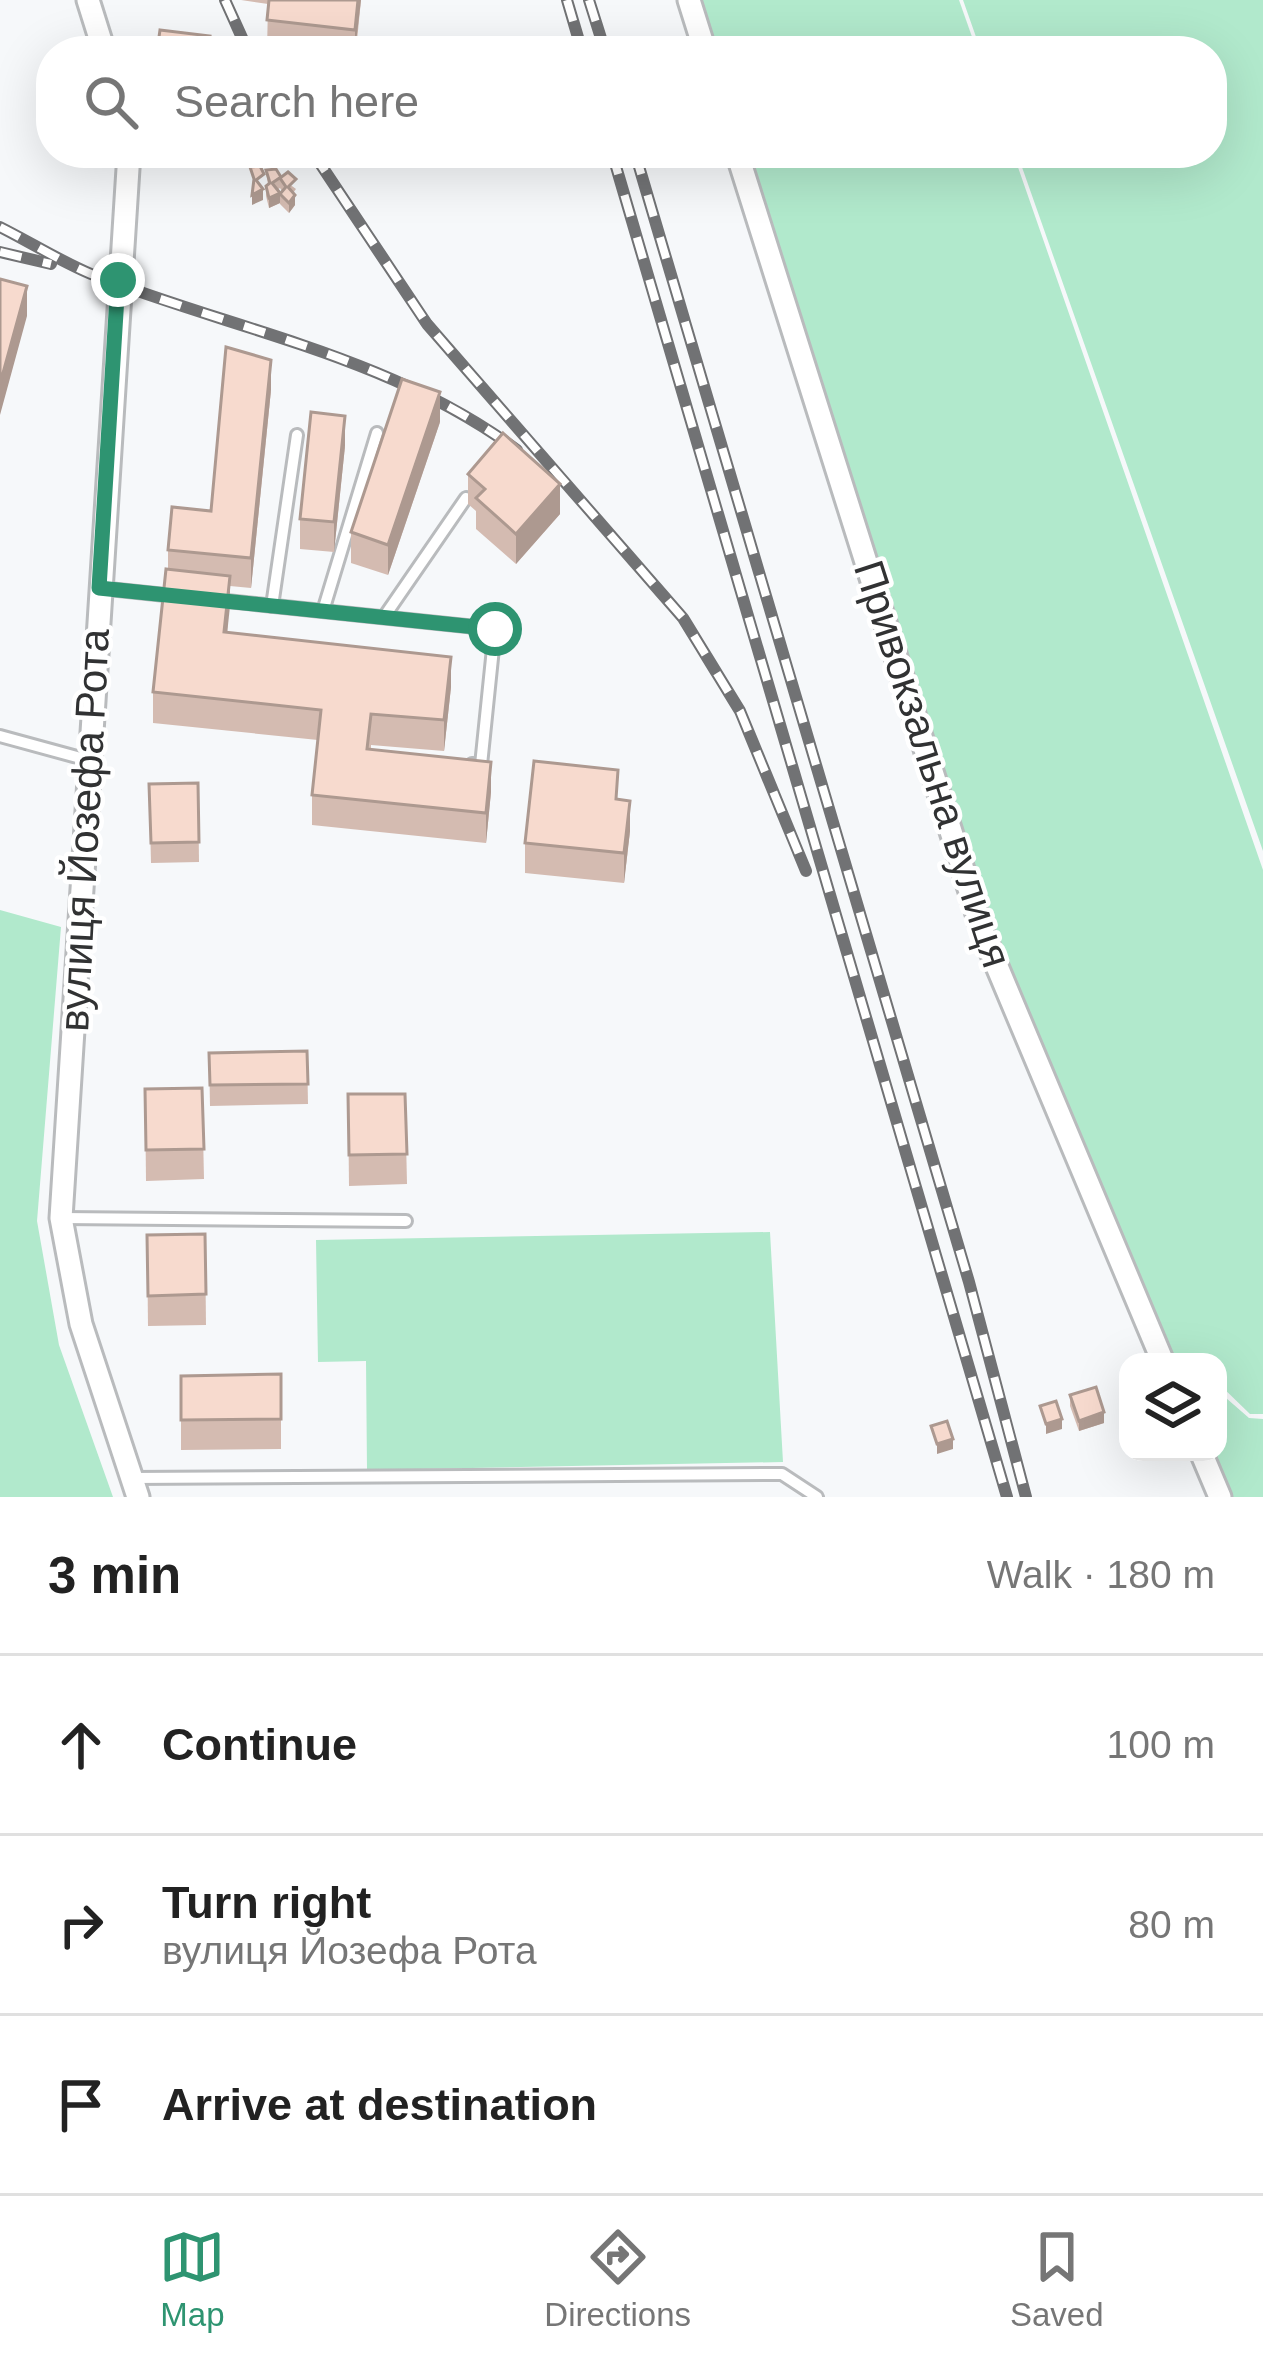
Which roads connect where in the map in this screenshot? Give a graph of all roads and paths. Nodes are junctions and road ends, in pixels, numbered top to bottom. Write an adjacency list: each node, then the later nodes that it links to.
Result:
1 (88, 0): 3 (street)
2 (689, 0): 4 (street)
3 (99, 36)
4 (700, 36)
5 (129, 168): 10 (street, вулиця Йозефа Рота)
6 (742, 168): 21 (street, Привокзальна вулиця)
7 (377, 433): 14 (lane)
8 (297, 435): 13 (lane)
9 (466, 498): 15 (lane)
10 (99, 588): 11 (lane); 17 (street, вулиця Йозефа Рота)
11 (185, 597)
12 (207, 599): 13 (lane)
13 (272, 605): 14 (lane)
14 (322, 611): 15 (lane)
15 (384, 617): 18 (lane)
16 (0, 736): 17 (lane)
17 (88, 760): 19 (street, вулиця Йозефа Рота)
18 (459, 762)
19 (61, 1218): 20 (lane); 23 (street, вулиця Йозефа Рота)
20 (406, 1221)
21 (1159, 1353)
22 (1205, 1461): 25 (street)
23 (135, 1487): 24 (lane)
24 (818, 1497)
25 (1220, 1497)

